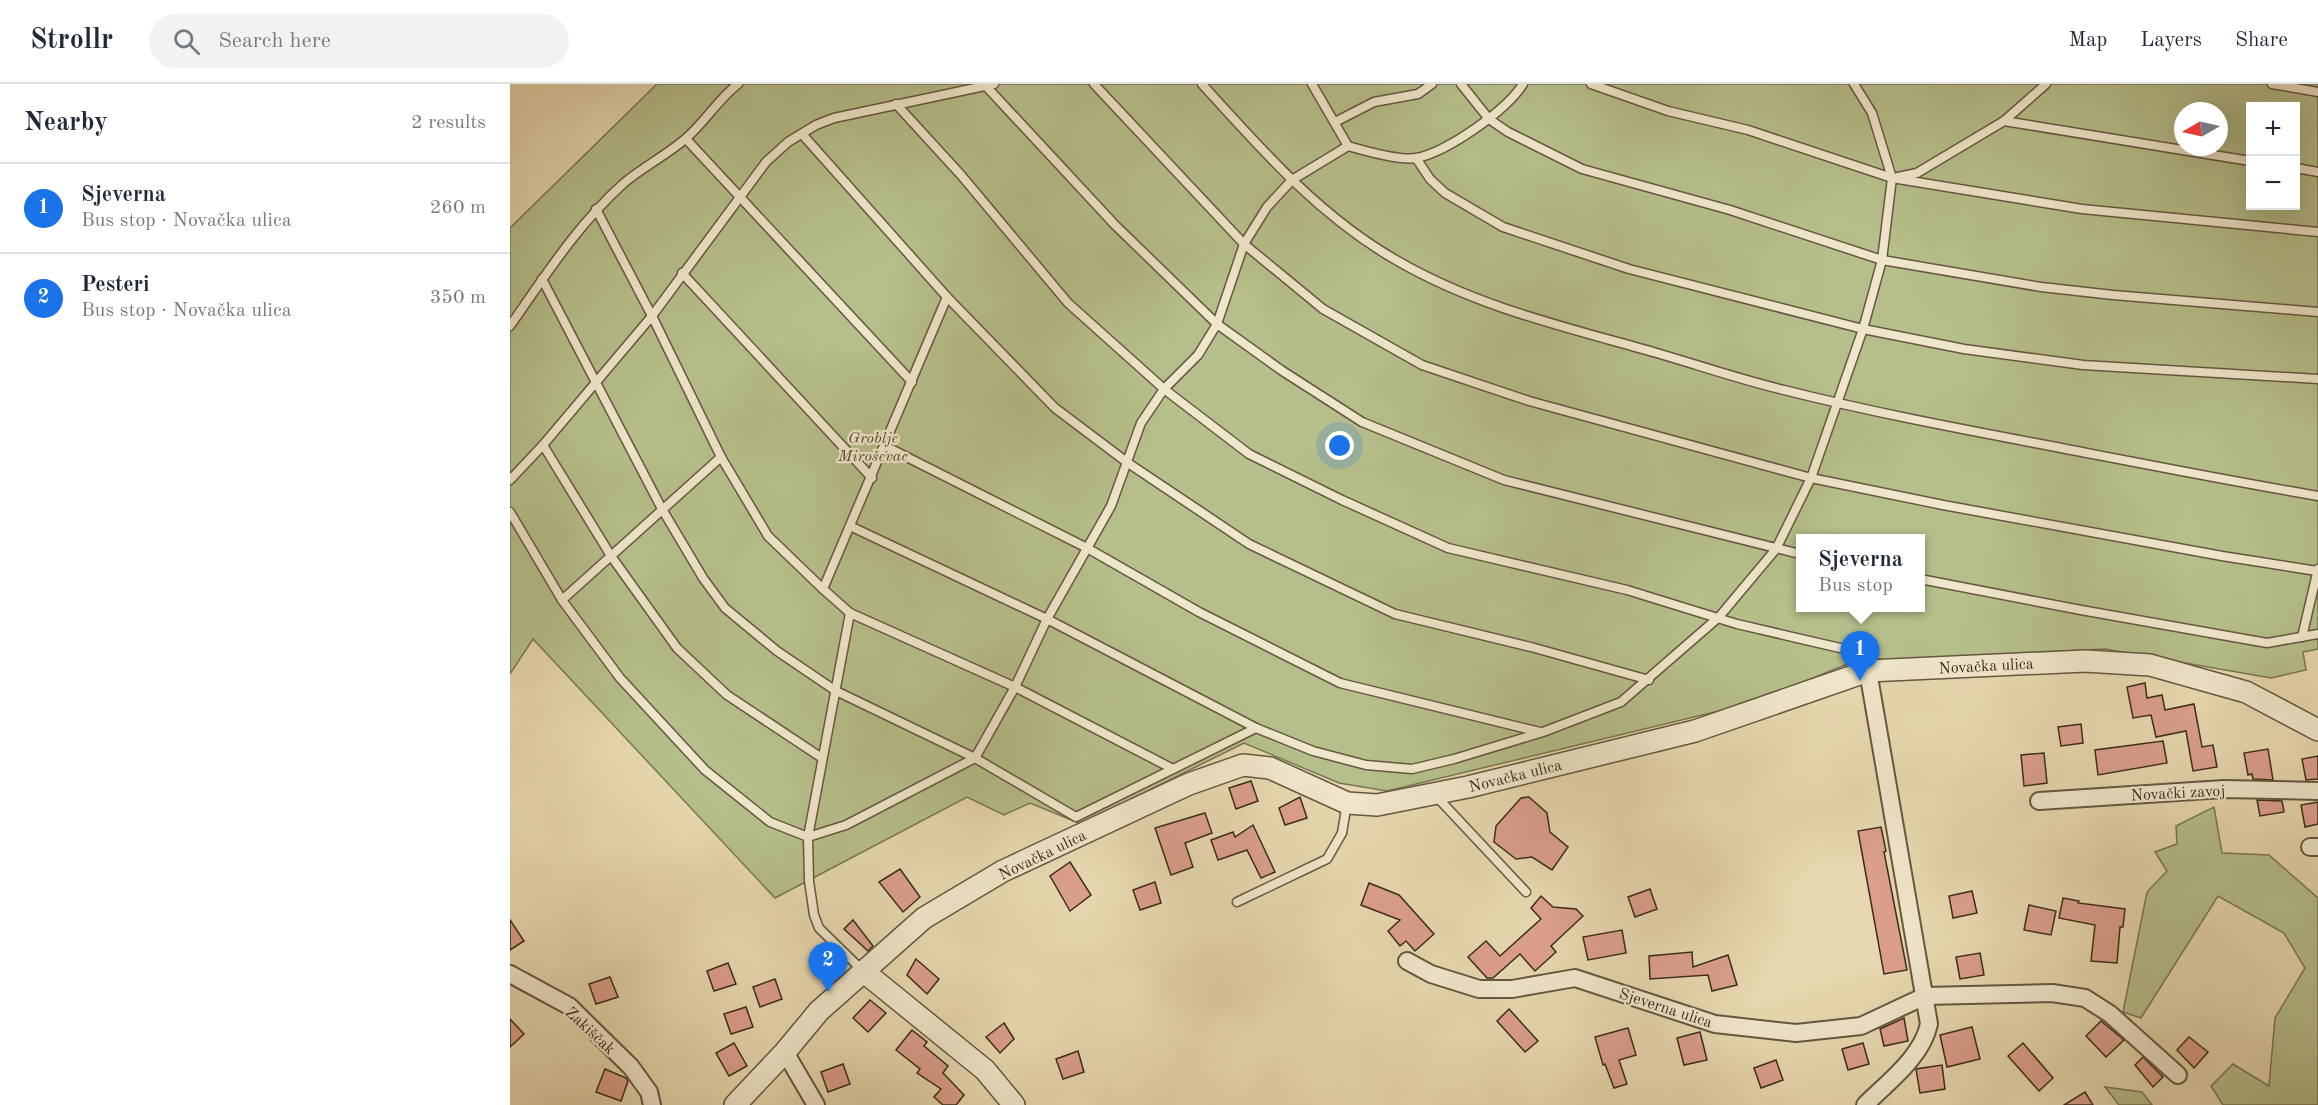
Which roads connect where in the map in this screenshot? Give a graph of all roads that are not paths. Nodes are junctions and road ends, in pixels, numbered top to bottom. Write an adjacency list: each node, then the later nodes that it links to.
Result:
1 (738, 84): 20 (lane)
2 (1094, 84): 31 (lane)
3 (1202, 84): 27 (lane)
4 (1324, 84): 13 (lane)
5 (1432, 84): 18 (lane)
6 (1461, 84): 16 (lane)
7 (1523, 84): 16 (lane)
8 (1591, 84): 26 (lane)
9 (1854, 84): 26 (lane)
10 (2046, 84): 17 (lane)
11 (2272, 84): 14 (lane)
12 (988, 85): 15 (lane); 38 (lane)
13 (1314, 87): 18 (lane)
14 (2318, 92)
15 (896, 104): 19 (lane); 44 (lane)
16 (1489, 119): 22 (lane); 32 (lane)
17 (2004, 121): 23 (lane); 26 (lane)
18 (1335, 122): 21 (lane)
19 (802, 134): 28 (lane); 35 (lane)
20 (686, 139): 28 (lane); 29 (lane)
21 (1348, 146): 22 (lane); 27 (lane)
22 (1416, 158): 40 (lane)
23 (2246, 160)
24 (2300, 169): 25 (lane)
25 (2318, 172)
26 (1892, 178): 30 (lane); 32 (lane)
27 (1292, 180): 31 (lane); 45 (lane)
28 (738, 197): 33 (lane); 43 (lane)
29 (596, 209): 34 (lane); 37 (lane)
30 (2318, 232)
31 (1244, 244): 38 (lane); 51 (lane)
32 (1882, 260): 36 (lane); 40 (lane)
33 (682, 273): 37 (lane); 50 (lane)
34 (542, 279): 39 (lane); 42 (lane)
35 (947, 297): 43 (lane); 49 (lane)
36 (2318, 312)
37 (652, 316): 42 (lane); 48 (lane)
38 (1216, 324): 44 (lane); 58 (lane)
39 (510, 326)
40 (1863, 329): 41 (lane); 45 (lane)
41 (2318, 379)
42 (596, 381): 46 (lane); 54 (lane)
43 (912, 382): 47 (lane)
44 (1164, 389): 49 (lane); 66 (lane)
45 (1838, 403): 51 (lane); 53 (lane)
46 (543, 445): 52 (lane); 60 (lane)
47 (885, 446): 50 (lane); 57 (lane)
48 (721, 457): 54 (lane); 63 (lane)
49 (1128, 463): 57 (lane); 72 (lane)
50 (872, 478): 56 (lane)
51 (1811, 478): 58 (lane); 61 (lane)
52 (510, 480)
53 (2318, 496)
54 (662, 509): 60 (lane); 74 (lane)
55 (510, 512): 64 (lane)
56 (852, 527): 63 (lane); 67 (lane)
57 (1087, 548): 67 (lane); 77 (lane)
58 (1776, 549): 59 (lane); 66 (lane)
59 (1796, 553)
60 (611, 556): 64 (lane); 78 (lane)
61 (2318, 570): 69 (lane)
62 (1925, 580): 69 (lane)
63 (823, 589): 65 (lane)
64 (562, 600): 85 (lane)
65 (850, 613): 73 (lane); 74 (lane)
66 (1719, 617): 70 (lane); 72 (lane)
67 (1047, 619): 73 (lane); 75 (lane)
68 (2318, 634): 69 (lane)
69 (2302, 637)
70 (1853, 651)
71 (1868, 671): 76 (street, Novačka ulica); 82 (street, Novačka ulica); 91 (street)
72 (1649, 680): 77 (lane)
73 (1015, 687): 79 (lane); 80 (lane)
74 (836, 691): 78 (lane); 79 (lane)
75 (1256, 728): 77 (lane); 80 (lane)
76 (2318, 730)
77 (1543, 732)
78 (822, 758): 85 (lane)
79 (975, 758): 80 (lane); 85 (lane)
80 (1173, 769)
81 (2318, 790): 83 (street, Novački zavoj)
82 (1433, 794): 84 (street, Novačka ulica); 86 (lane)
83 (2039, 801)
84 (1347, 803): 87 (lane); 89 (street, Novačka ulica)
85 (808, 837): 89 (lane)
86 (1526, 892)
87 (1237, 902)
88 (1407, 961): 91 (street, Sjeverna ulica)
89 (863, 972): 92 (street, Novačka ulica); 97 (street)
90 (510, 974): 94 (street, Zakiščak)
91 (1925, 996): 93 (street, Sjeverna ulica); 98 (street)
92 (785, 1052): 95 (street, Novačka ulica); 96 (street)
93 (2178, 1075)
94 (652, 1105)
95 (735, 1105)
96 (816, 1105)
97 (1014, 1105)
98 (1865, 1105)

